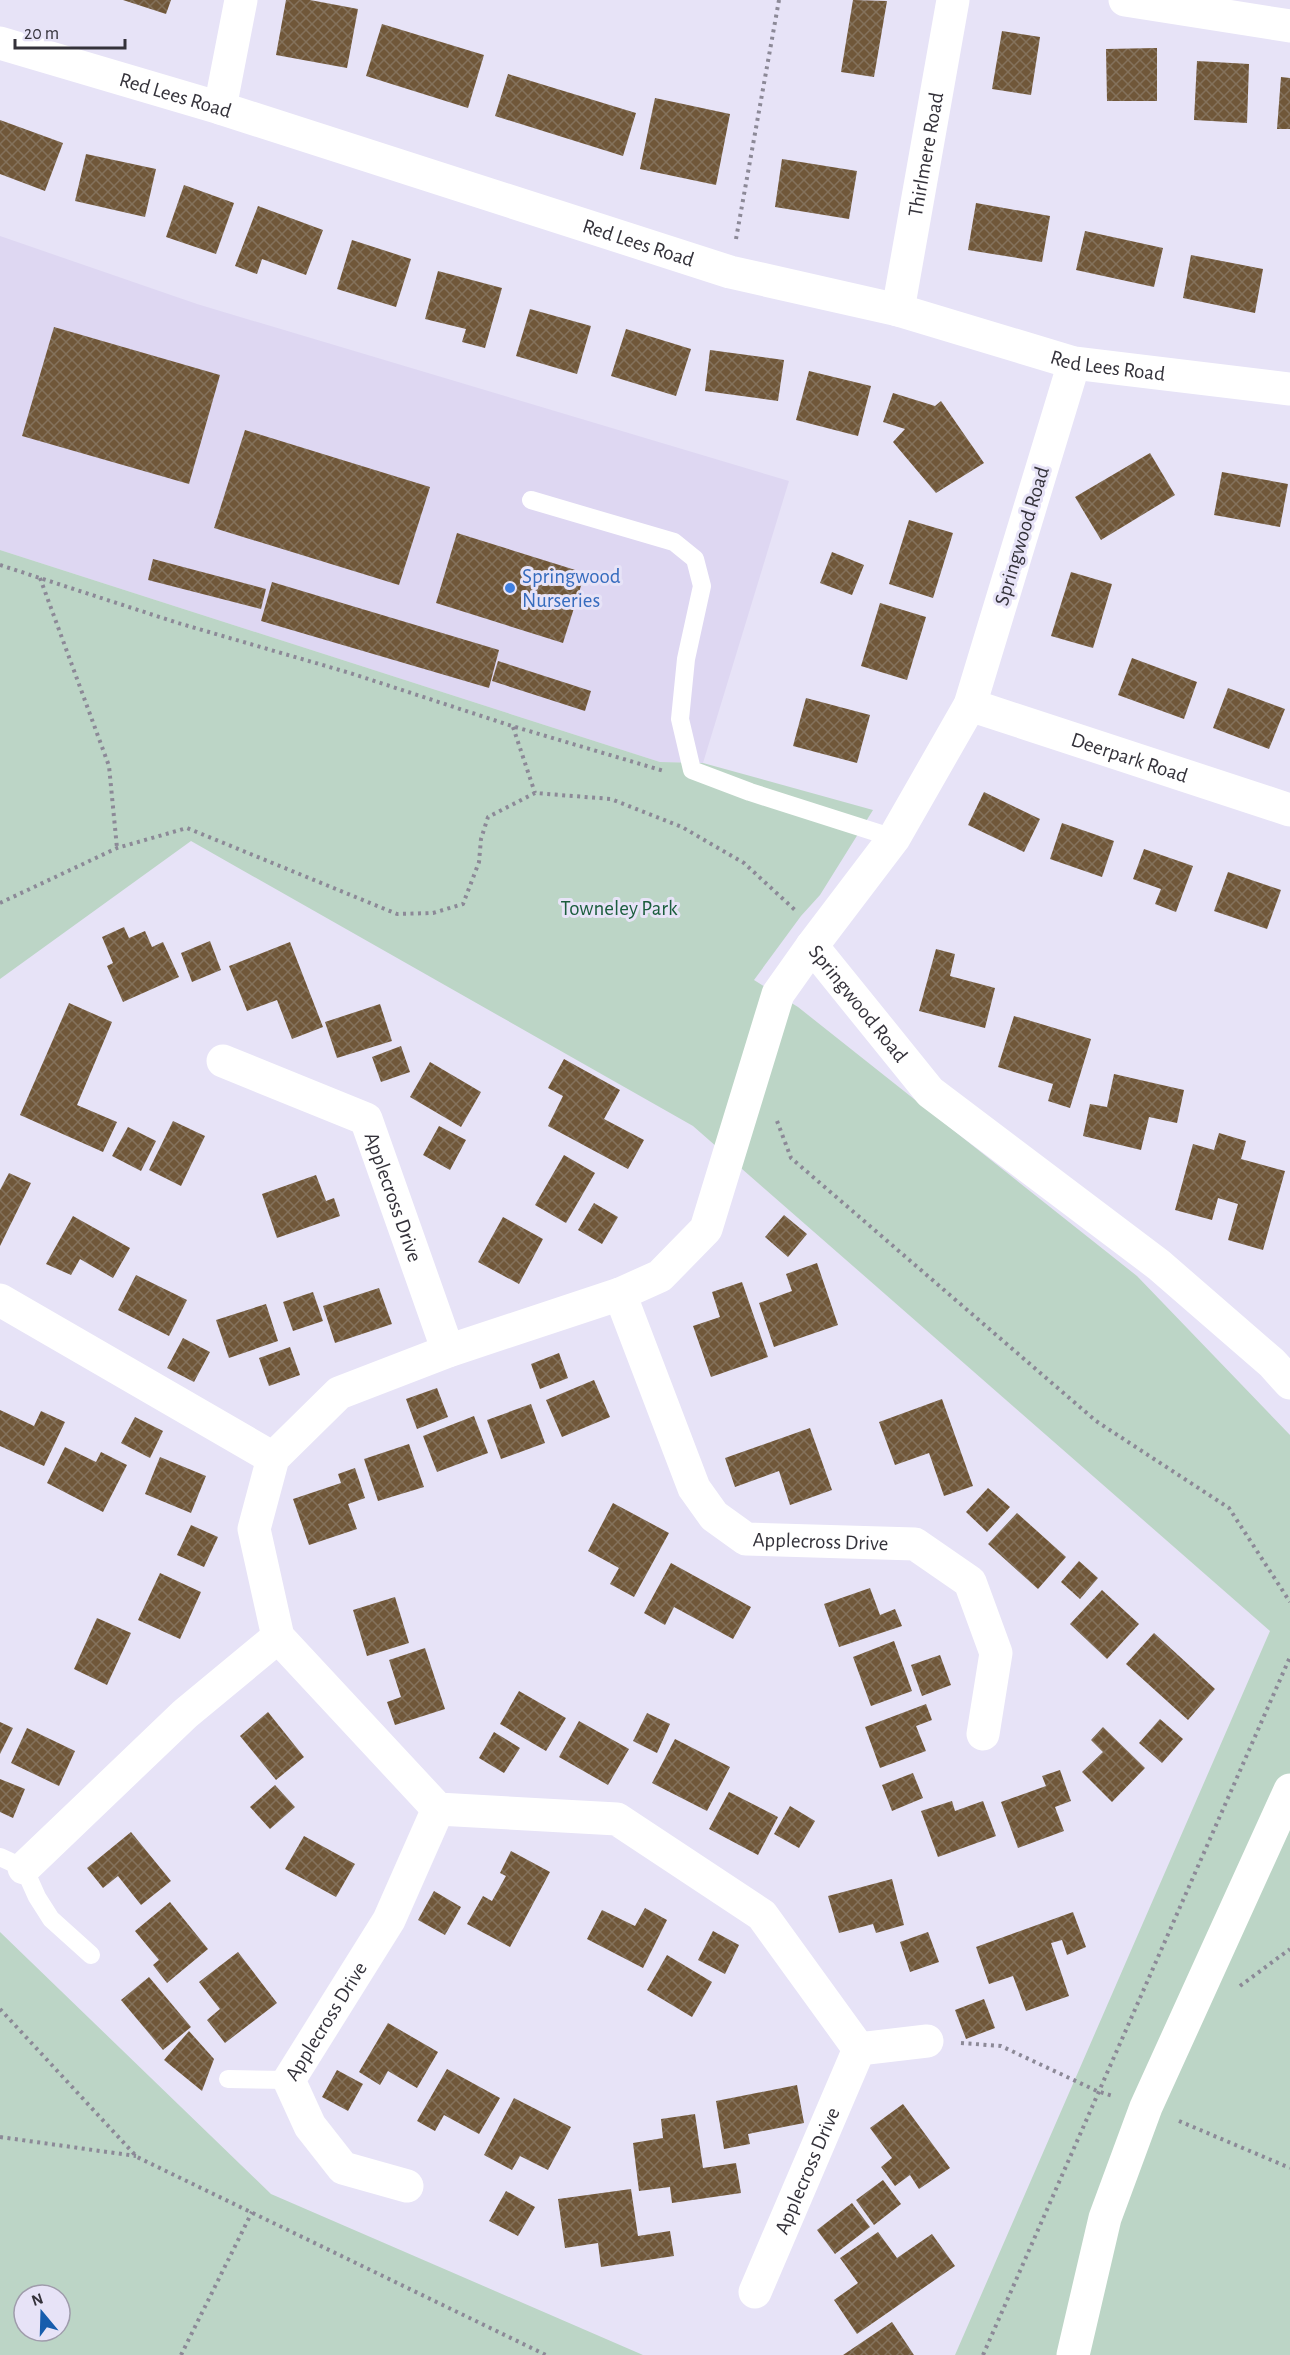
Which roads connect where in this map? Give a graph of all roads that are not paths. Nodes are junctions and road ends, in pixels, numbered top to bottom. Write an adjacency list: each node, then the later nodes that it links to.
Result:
1 (242, 0): 6 (street)
2 (953, 0): 7 (street, Thirlmere Road)
3 (1125, 0): 4 (street)
4 (1290, 26)
5 (0, 43): 6 (street, Red Lees Road)
6 (220, 108): 7 (street, Red Lees Road)
7 (898, 310): 8 (street, Red Lees Road)
8 (1074, 363): 9 (street, Red Lees Road); 11 (street, Springwood Road)
9 (1290, 389)
10 (531, 500): 13 (lane)
11 (970, 705): 12 (street, Deerpark Road); 13 (street, Springwood Road)
12 (1290, 810)
13 (894, 838): 14 (street, Springwood Road)
14 (818, 939): 16 (street); 19 (street, Springwood Road)
15 (223, 1061): 18 (street, Applecross Drive)
16 (620, 1294): 18 (street); 22 (street, Applecross Drive)
17 (0, 1300): 20 (street)
18 (448, 1352): 20 (street)
19 (1290, 1383)
20 (273, 1458): 21 (street)
21 (278, 1637): 24 (street); 25 (street)
22 (983, 1734)
23 (1290, 1790): 33 (street)
24 (438, 1809): 28 (street); 30 (street, Applecross Drive)
25 (12, 1862): 26 (lane)
26 (91, 1955)
27 (927, 2041): 28 (street)
28 (859, 2049): 32 (street, Applecross Drive)
29 (228, 2079): 30 (lane)
30 (289, 2080): 31 (street, Applecross Drive)
31 (407, 2186)
32 (755, 2292)
33 (1073, 2355)

